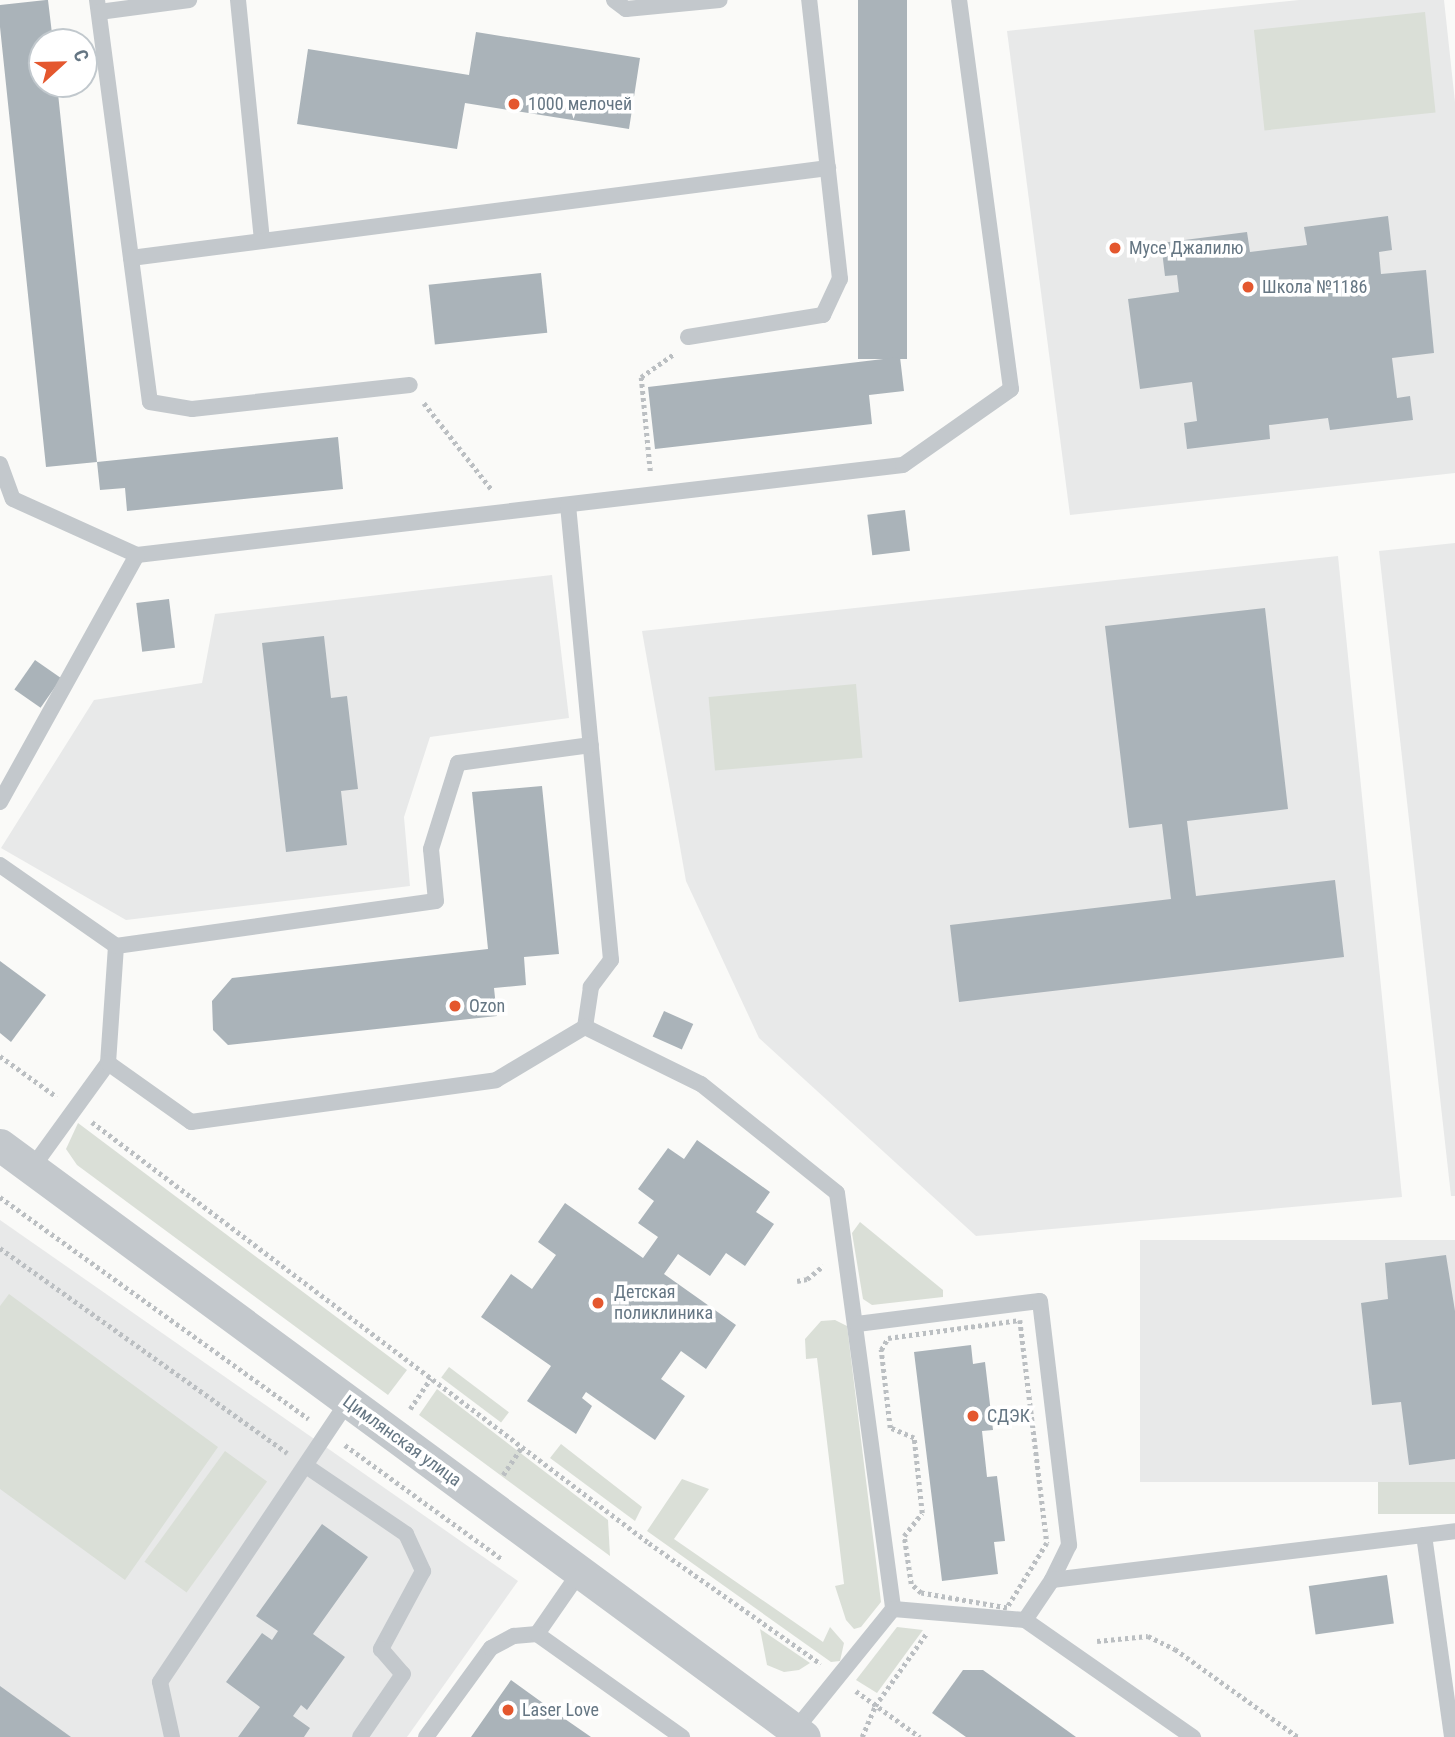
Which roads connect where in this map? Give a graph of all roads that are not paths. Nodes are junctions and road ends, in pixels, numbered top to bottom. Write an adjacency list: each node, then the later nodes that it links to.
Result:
1 (189, 0): 7 (lane)
2 (239, 0): 9 (lane)
3 (614, 0): 4 (lane)
4 (720, 0)
5 (808, 0): 8 (lane)
6 (959, 0): 14 (lane)
7 (98, 6): 10 (lane)
8 (828, 168): 9 (lane); 11 (lane)
9 (262, 241): 10 (lane)
10 (131, 258): 12 (lane)
11 (688, 337)
12 (410, 385)
13 (0, 464): 15 (lane)
14 (568, 505): 15 (lane); 16 (lane)
15 (137, 555): 17 (lane)
16 (591, 745): 19 (lane); 20 (lane)
17 (0, 802)
18 (0, 865): 19 (lane)
19 (116, 946): 21 (lane)
20 (585, 1027): 21 (lane); 24 (lane)
21 (108, 1063): 23 (lane)
22 (0, 1144): 23 (street, Цимлянская улица)
23 (32, 1168): 25 (street, Цимлянская улица)
24 (857, 1324): 30 (lane); 31 (lane)
25 (348, 1401): 26 (lane); 29 (street, Цимлянская улица)
26 (306, 1466): 35 (lane); 36 (lane)
27 (1455, 1531): 28 (lane)
28 (1424, 1535): 30 (lane); 40 (lane)
29 (580, 1572): 33 (lane); 34 (street, Цимлянская улица)
30 (1052, 1580): 32 (lane)
31 (893, 1609): 32 (lane); 34 (lane)
32 (1025, 1620): 39 (lane)
33 (537, 1634): 37 (lane); 38 (lane)
34 (800, 1734)
35 (172, 1737)
36 (360, 1737)
37 (426, 1737)
38 (682, 1737)
39 (1193, 1737)
40 (1452, 1737)

